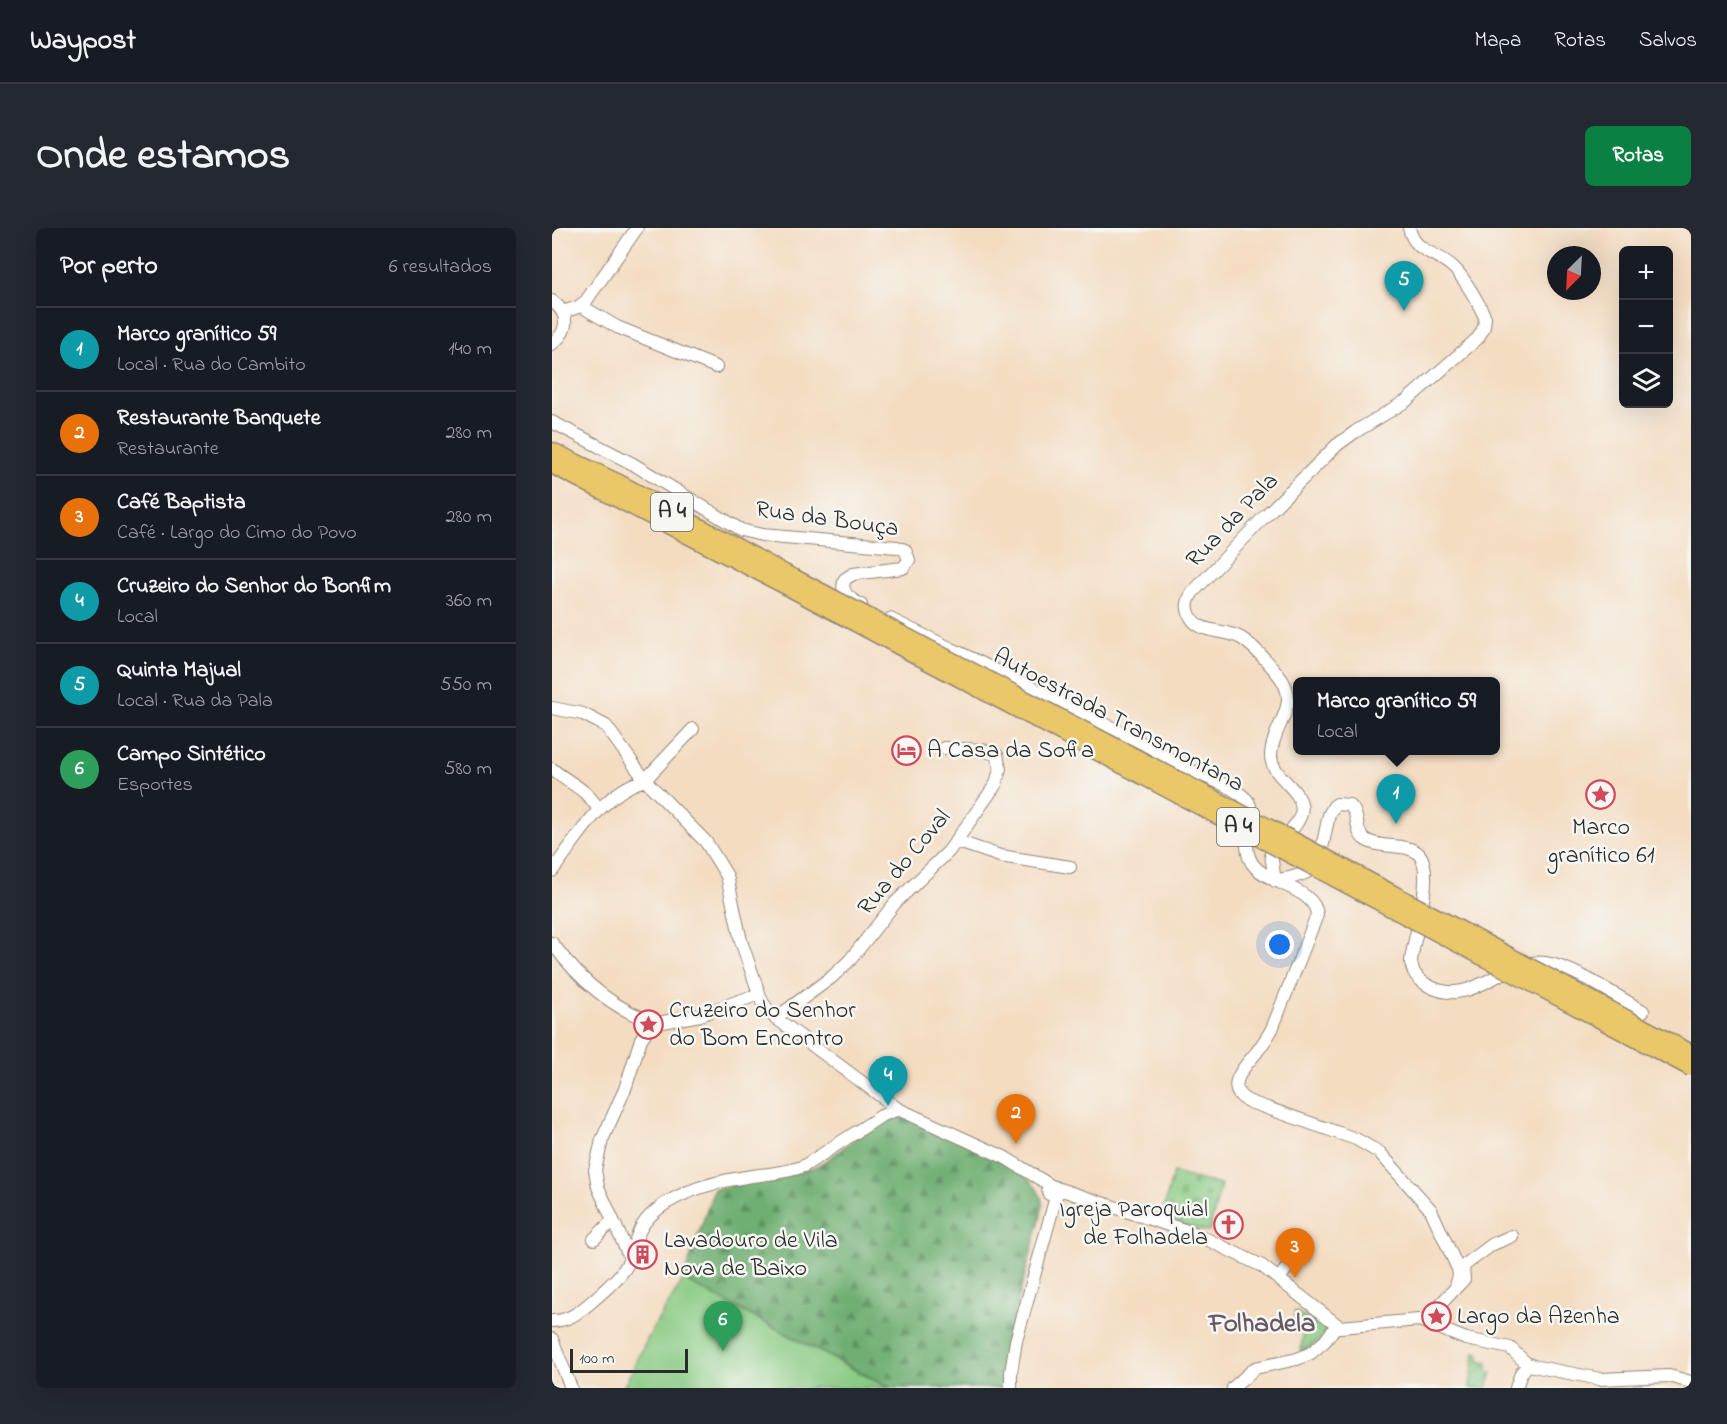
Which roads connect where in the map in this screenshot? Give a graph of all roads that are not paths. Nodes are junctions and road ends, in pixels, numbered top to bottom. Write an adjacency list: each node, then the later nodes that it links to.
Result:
1 (637, 228): 4 (street)
2 (1409, 228): 21 (street, Rua da Pala)
3 (552, 301): 5 (street)
4 (581, 306): 5 (street); 7 (street)
5 (563, 312): 6 (street)
6 (552, 344)
7 (716, 367)
8 (552, 422): 21 (street, Rua da Bouça)
9 (552, 451): 11 (highway, Autoestrada Transmontana / A 4)
10 (552, 465): 11 (highway, Autoestrada Transmontana / A 4)
11 (788, 581): 29 (highway, Autoestrada Transmontana / A 4, bridge); 30 (highway, Autoestrada Transmontana / A 4, bridge)
12 (552, 708): 16 (street)
13 (693, 729): 16 (street)
14 (945, 748): 18 (street, Rua do Coval)
15 (552, 769): 17 (street)
16 (645, 780): 17 (street); 23 (street)
17 (599, 810): 20 (street)
18 (956, 842): 19 (street); 26 (street, Rua do Coval)
19 (1070, 867)
20 (552, 871)
21 (1275, 881): 24 (street); 39 (street)
22 (552, 943): 25 (street)
23 (759, 994): 26 (street); 27 (street)
24 (1643, 1011)
25 (636, 1015): 27 (street); 28 (street)
26 (776, 1018): 31 (street)
27 (658, 1023): 28 (street)
28 (643, 1036): 33 (street)
29 (1691, 1053)
30 (1691, 1068)
31 (899, 1109): 32 (street); 37 (street)
32 (1056, 1194): 38 (street); 47 (street)
33 (613, 1220): 35 (street); 37 (street)
34 (1512, 1236): 39 (street)
35 (594, 1239)
36 (1296, 1257): 38 (street)
37 (630, 1258): 40 (street)
38 (1279, 1278): 42 (street)
39 (1456, 1286): 41 (street)
40 (552, 1321)
41 (1424, 1322): 42 (street); 44 (street)
42 (1336, 1326): 48 (street)
43 (552, 1339): 46 (street)
44 (1528, 1365): 45 (street); 49 (street)
45 (1691, 1382)
46 (571, 1388)
47 (1011, 1388)
48 (1233, 1388)
49 (1516, 1388)

